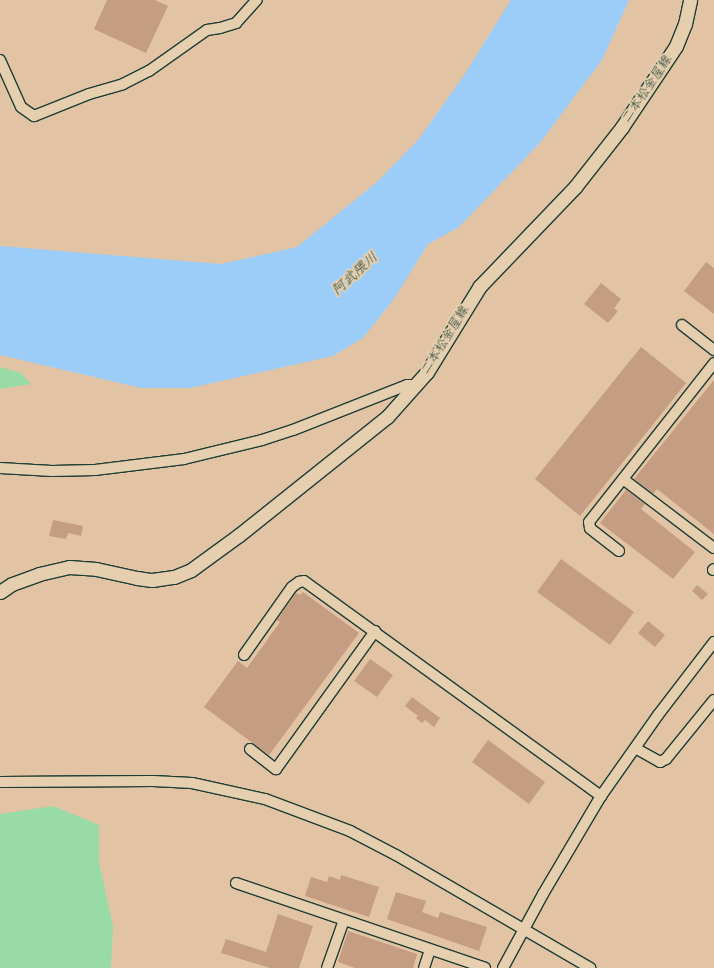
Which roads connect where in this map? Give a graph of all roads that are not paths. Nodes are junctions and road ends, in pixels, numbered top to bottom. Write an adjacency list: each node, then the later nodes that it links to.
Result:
1 (257, 0): 3 (street)
2 (690, 0): 7 (main road, 二本松金屋線)
3 (0, 60)
4 (682, 325): 5 (street)
5 (714, 350)
6 (714, 363): 9 (street)
7 (416, 385): 8 (street); 12 (main road, 二本松金屋線)
8 (0, 468)
9 (623, 479): 10 (street); 11 (street)
10 (714, 548)
11 (619, 551)
12 (0, 592)
13 (375, 631): 15 (street); 18 (street); 20 (street)
14 (714, 642): 17 (street)
15 (244, 655)
16 (714, 700): 17 (street)
17 (635, 748): 20 (street)
18 (250, 750)
19 (0, 782): 23 (street)
20 (601, 796): 23 (street)
21 (236, 884): 22 (street)
22 (344, 920): 24 (street); 25 (street)
23 (524, 931): 28 (street); 29 (street)
24 (430, 950): 26 (street); 27 (street)
25 (327, 968)
26 (424, 968)
27 (485, 968)
28 (503, 968)
29 (590, 968)

